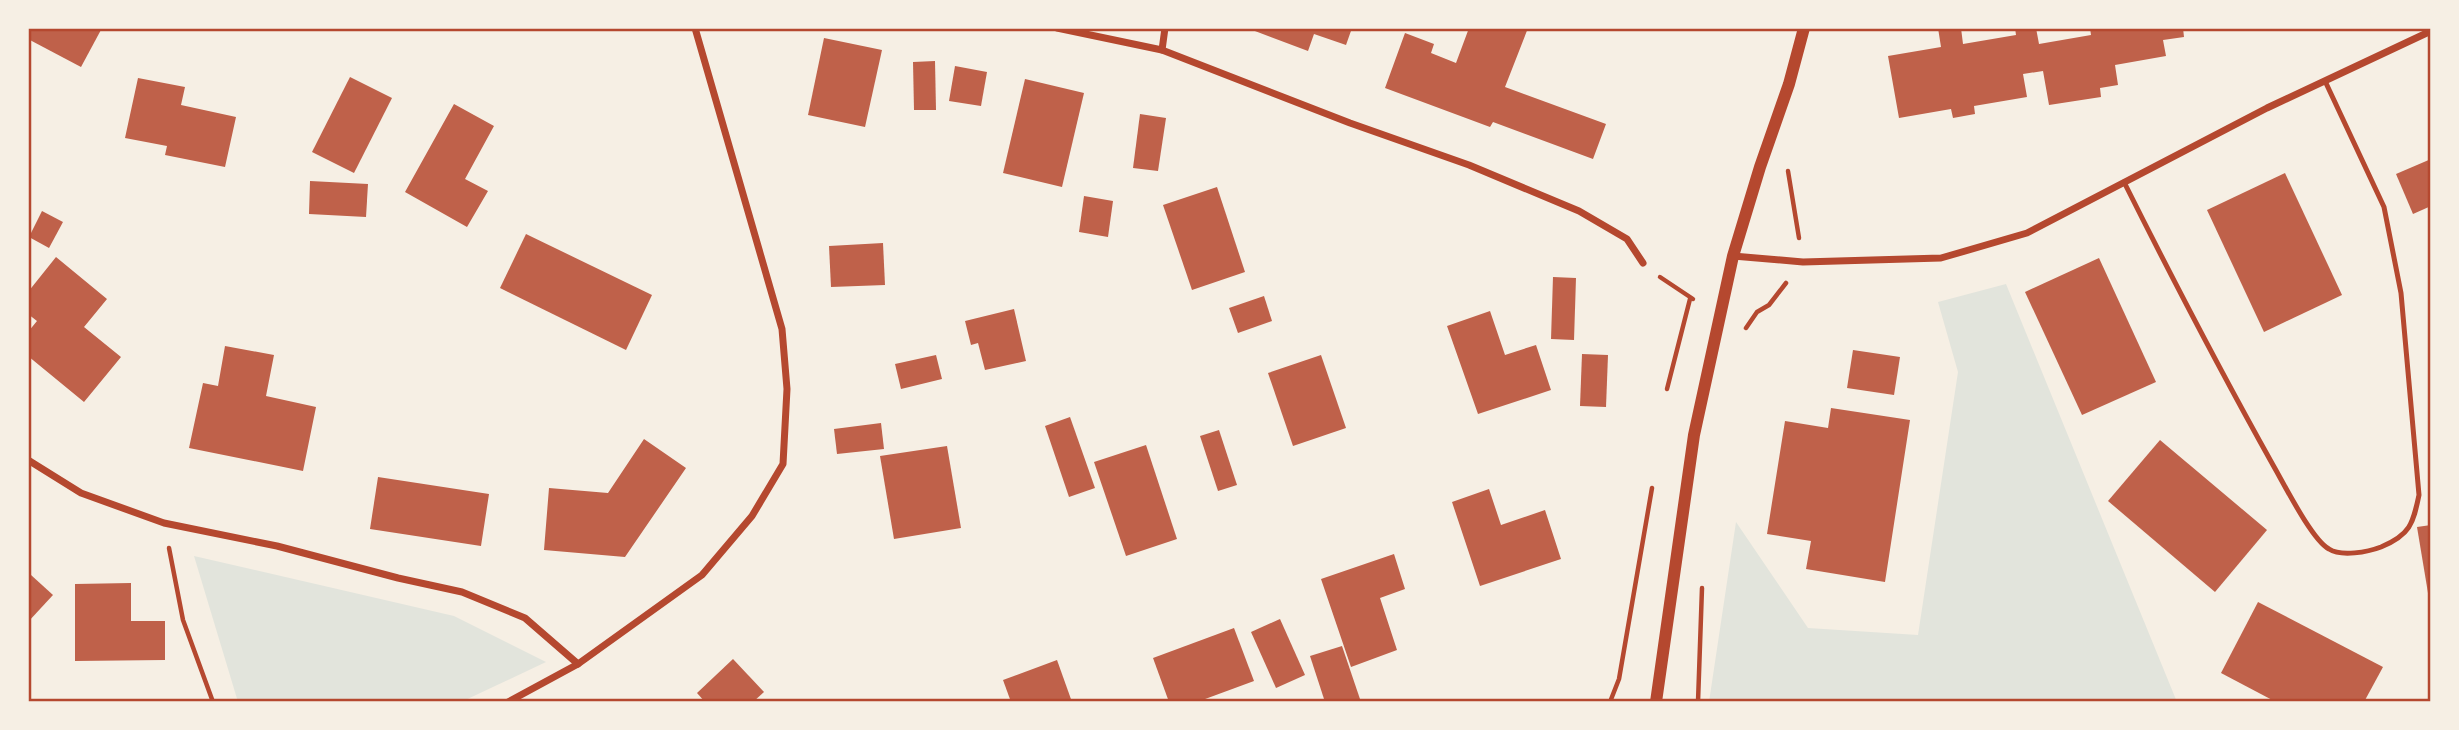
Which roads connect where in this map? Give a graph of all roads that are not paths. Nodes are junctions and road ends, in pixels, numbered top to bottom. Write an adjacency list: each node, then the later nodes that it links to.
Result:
1 (695, 28): 12 (street)
2 (1057, 28): 6 (street)
3 (1164, 28): 6 (street)
4 (1804, 28): 9 (street)
5 (2431, 31): 7 (street)
6 (1162, 50): 10 (street)
7 (2325, 80): 8 (street); 8 (lane)
8 (2124, 182): 9 (street)
9 (1733, 256): 14 (street)
10 (1643, 263)
11 (28, 460): 12 (street)
12 (578, 664): 13 (street)
13 (508, 702)
14 (1656, 702)

